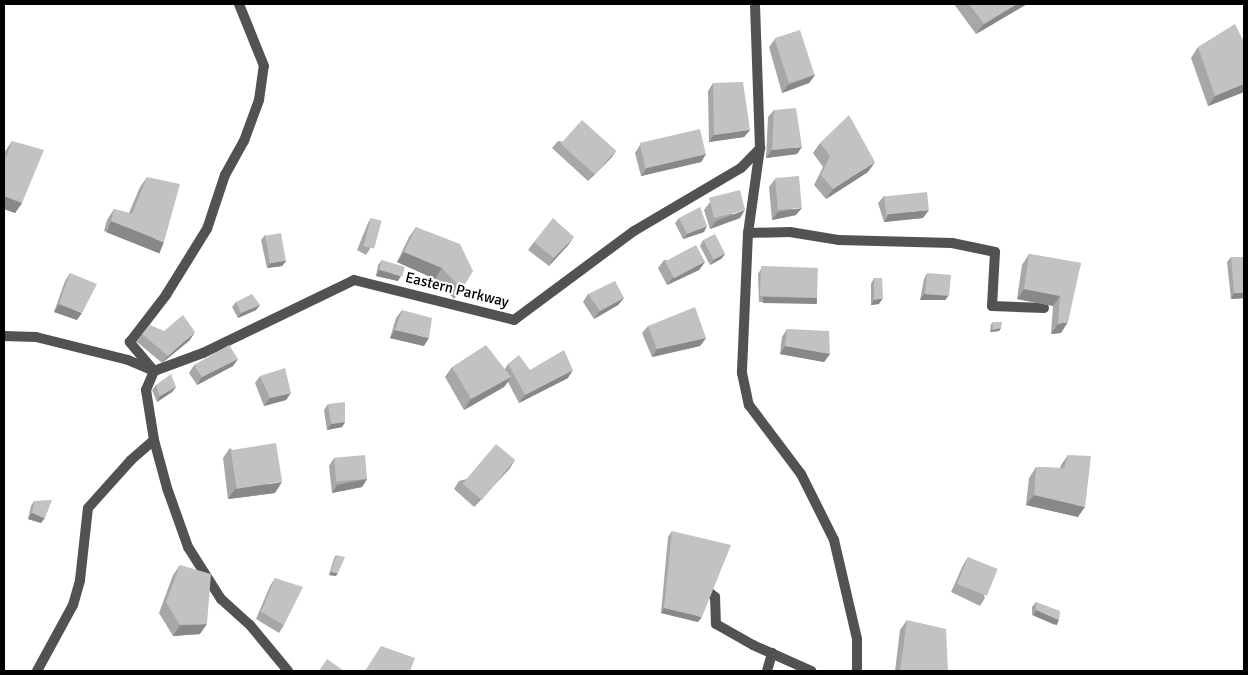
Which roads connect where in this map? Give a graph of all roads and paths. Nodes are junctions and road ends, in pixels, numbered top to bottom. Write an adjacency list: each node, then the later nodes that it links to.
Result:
1 (240, 4): 7 (street)
2 (755, 4): 3 (street)
3 (760, 148): 4 (street); 7 (street, Eastern Parkway)
4 (748, 233): 5 (street); 15 (street)
5 (1044, 308)
6 (4, 336): 7 (street)
7 (154, 371): 8 (street)
8 (154, 440): 11 (street); 12 (street)
9 (703, 587): 10 (street)
10 (772, 653): 13 (street); 14 (street)
11 (37, 671)
12 (288, 671)
13 (767, 671)
14 (811, 671)
15 (858, 671)

